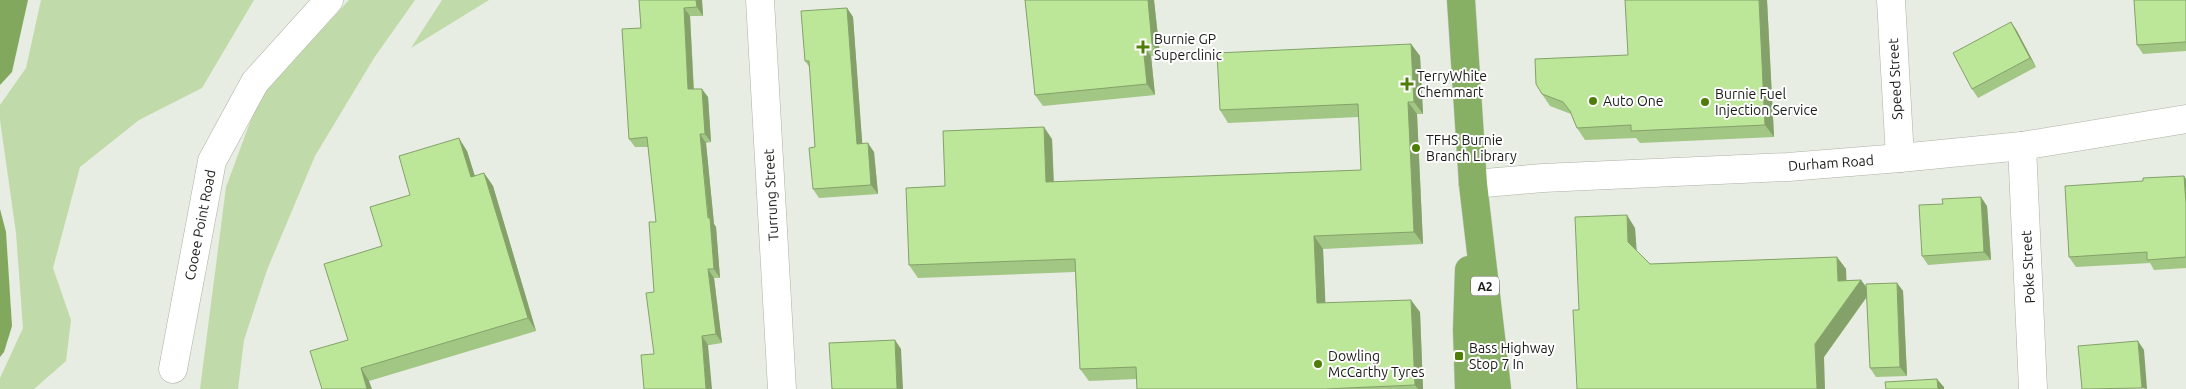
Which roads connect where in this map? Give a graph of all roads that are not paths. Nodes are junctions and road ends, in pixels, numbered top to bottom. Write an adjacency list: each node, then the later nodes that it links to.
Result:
1 (329, 0): 9 (street, Cooee Point Road)
2 (760, 0): 10 (street, Turrung Street)
3 (1461, 0): 8 (highway, A2)
4 (1891, 0): 7 (street, Speed Street)
5 (2186, 119): 6 (street, Durham Road)
6 (2022, 146): 7 (street, Durham Road); 13 (street, Poke Street)
7 (1900, 158): 8 (street, Durham Road)
8 (1473, 184): 11 (highway, A2); 12 (highway, A2)
9 (173, 369)
10 (782, 389)
11 (1469, 389)
12 (1496, 389)
13 (2033, 389)

